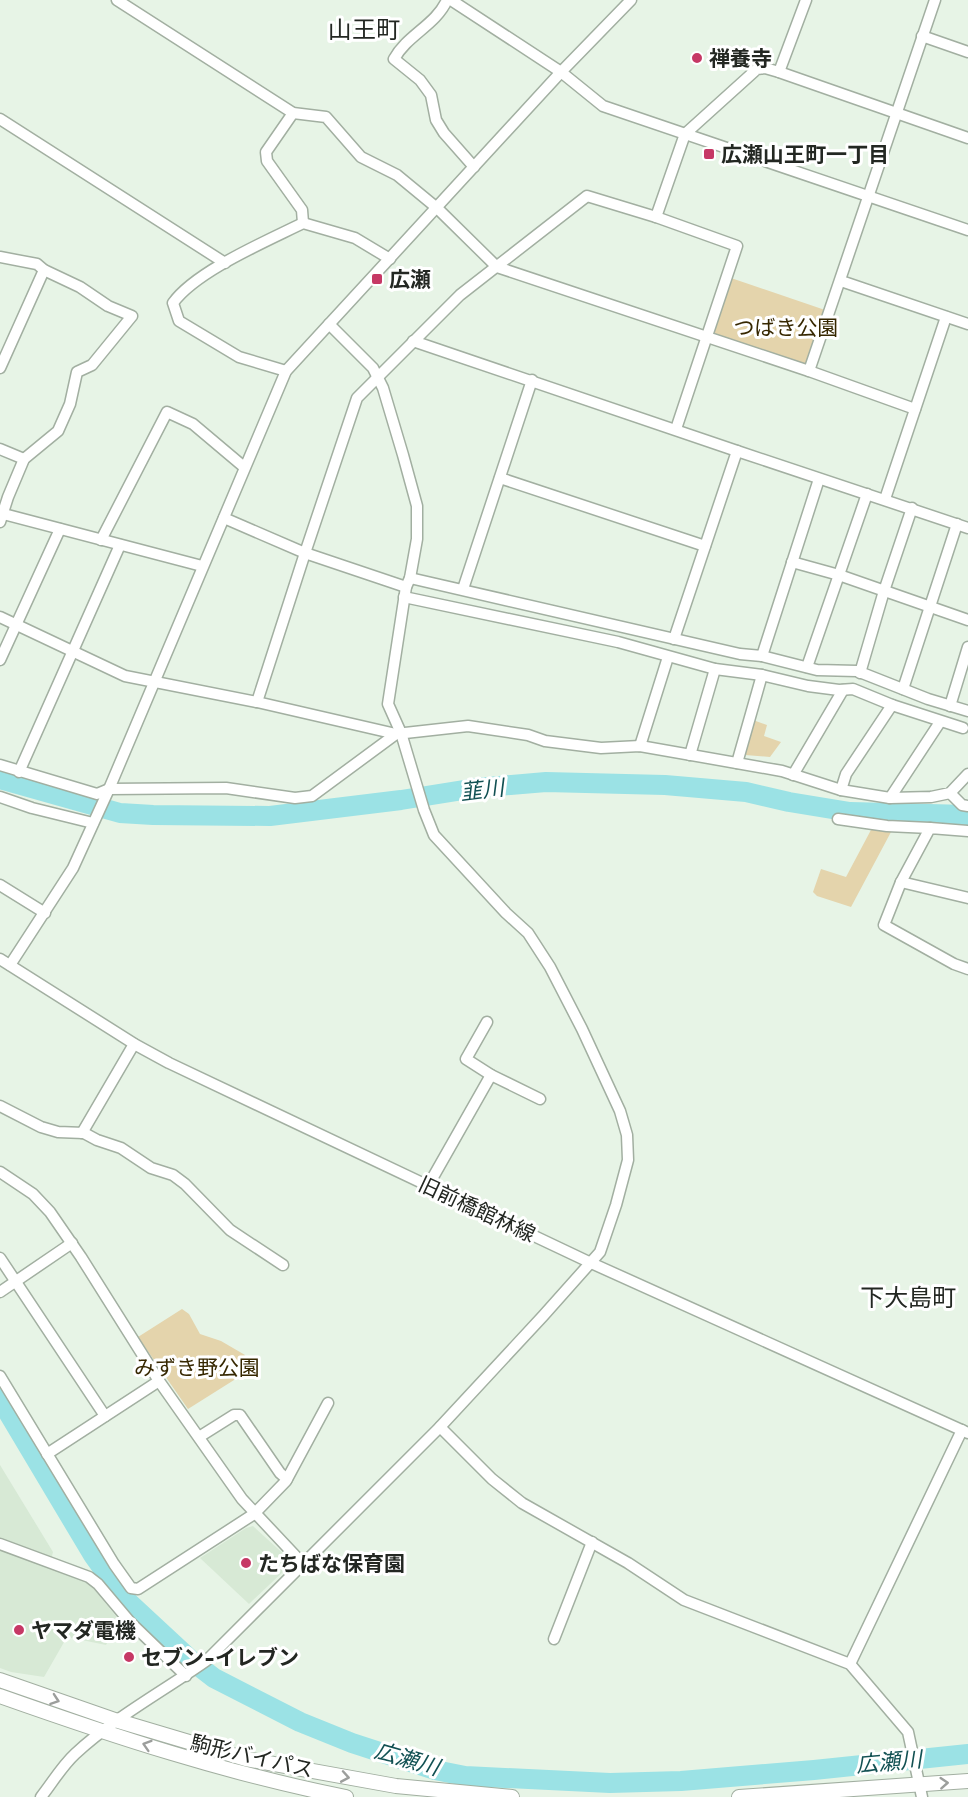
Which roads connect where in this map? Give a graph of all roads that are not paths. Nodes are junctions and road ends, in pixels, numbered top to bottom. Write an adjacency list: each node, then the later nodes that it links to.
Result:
1 (117, 0): 10 (street)
2 (449, 0): 8 (street); 15 (street)
3 (631, 0): 8 (street)
4 (806, 0): 9 (street)
5 (935, 0): 6 (street)
6 (922, 36): 7 (street); 11 (street)
7 (968, 52)
8 (561, 72): 13 (street); 15 (street)
9 (779, 72): 11 (street); 13 (street)
10 (293, 113): 17 (street); 19 (street)
11 (897, 114): 14 (street); 16 (street)
12 (0, 119): 23 (street)
13 (685, 134): 16 (street); 18 (street)
14 (968, 138)
15 (474, 167): 17 (street)
16 (867, 196): 20 (street); 26 (street)
17 (437, 208): 22 (street); 24 (street)
18 (656, 217): 24 (street); 30 (street)
19 (303, 223): 22 (street); 23 (street)
20 (968, 230)
21 (0, 257): 25 (street)
22 (390, 259): 28 (street)
23 (225, 263): 33 (street)
24 (497, 267): 30 (street); 31 (street)
25 (44, 270): 32 (street); 41 (street)
26 (841, 280): 27 (street); 34 (street)
27 (946, 317): 29 (street); 37 (street)
28 (329, 324): 33 (street); 35 (street)
29 (968, 324)
30 (705, 336): 34 (street); 38 (street)
31 (413, 341): 35 (street); 36 (street)
32 (0, 368)
33 (286, 371): 42 (street)
34 (809, 371): 37 (street)
35 (377, 377): 55 (street); 59 (street)
36 (532, 380): 38 (street); 43 (street)
37 (915, 409): 46 (street)
38 (676, 429): 40 (street)
39 (0, 449): 41 (street)
40 (737, 452): 44 (street); 54 (street)
41 (24, 459): 48 (street)
42 (244, 467): 49 (street); 52 (street)
43 (500, 478): 54 (street); 60 (street)
44 (819, 479): 45 (street); 56 (street)
45 (867, 494): 46 (street); 58 (street)
46 (885, 499): 47 (street)
47 (912, 508): 50 (street); 61 (street)
48 (1, 516): 51 (street)
49 (224, 518): 55 (street); 57 (street)
50 (963, 526): 62 (street)
51 (60, 529): 52 (street); 65 (street)
52 (101, 540): 53 (street)
53 (120, 545): 57 (street); 68 (street)
54 (705, 546): 66 (street)
55 (305, 553): 59 (street); 79 (street)
56 (792, 562): 58 (street); 69 (street)
57 (202, 566): 76 (street)
58 (839, 575): 61 (street); 72 (street)
59 (407, 587): 60 (street); 70 (street); 85 (street)
60 (463, 589): 66 (street)
61 (884, 591): 62 (street); 74 (street)
62 (931, 607): 64 (street); 77 (street)
63 (0, 617): 65 (street)
64 (968, 620)
65 (16, 625): 68 (street); 71 (street)
66 (674, 639): 69 (street)
67 (968, 647): 81 (street)
68 (72, 651): 76 (street); 90 (street)
69 (762, 656): 72 (street)
70 (668, 657): 73 (street); 86 (street)
71 (0, 660)
72 (807, 667): 74 (street)
73 (715, 669): 75 (street); 87 (street)
74 (860, 673): 77 (street)
75 (762, 675): 78 (street); 88 (street)
76 (153, 682): 79 (street); 93 (street)
77 (903, 689): 81 (street)
78 (843, 690): 80 (street); 92 (street)
79 (257, 702): 85 (street)
80 (892, 705): 83 (street); 94 (street)
81 (950, 705): 82 (street)
82 (968, 711)
83 (940, 722): 84 (street); 97 (street)
84 (963, 728)
85 (398, 733): 86 (street); 93 (street); 119 (street)
86 (640, 746): 87 (street)
87 (690, 755): 88 (street)
88 (737, 763): 92 (street)
89 (0, 765): 90 (street)
90 (19, 772): 93 (street)
91 (968, 774): 95 (street)
92 (793, 775): 94 (street)
93 (109, 789): 100 (street)
94 (841, 790): 97 (street)
95 (950, 793): 97 (street); 98 (street)
96 (0, 797): 100 (street)
97 (890, 798)
98 (968, 806)
99 (838, 819): 101 (street)
100 (94, 821): 106 (street)
101 (930, 828): 102 (street); 103 (street)
102 (968, 831)
103 (902, 882): 105 (street); 108 (street)
104 (0, 885): 106 (street)
105 (968, 898)
106 (45, 913): 107 (street)
107 (5, 962): 110 (street, 旧前橋館林線)
108 (968, 969)
109 (487, 1022): 111 (street)
110 (134, 1044): 114 (street); 116 (street, 旧前橋館林線)
111 (491, 1075): 112 (street); 116 (street)
112 (540, 1099)
113 (0, 1106): 114 (street)
114 (82, 1133): 120 (street)
115 (0, 1172): 117 (street)
116 (428, 1186): 119 (street, 旧前橋館林線)
117 (72, 1243): 121 (street); 124 (street)
118 (0, 1258): 121 (street)
119 (589, 1262): 127 (street); 128 (street, 旧前橋館林線)
120 (283, 1265)
121 (15, 1281): 122 (street); 126 (street)
122 (0, 1292)
123 (0, 1376): 130 (street)
124 (159, 1381): 126 (street); 129 (street)
125 (328, 1403): 131 (street)
126 (105, 1416): 130 (street)
127 (440, 1427): 133 (street); 135 (street)
128 (965, 1432): 137 (street)
129 (199, 1437): 131 (street); 132 (street)
130 (47, 1454): 132 (street)
131 (287, 1479): 132 (street)
132 (254, 1514): 135 (street)
133 (592, 1542): 136 (street); 137 (street)
134 (0, 1544): 138 (street)
135 (303, 1564): 138 (street)
136 (554, 1639)
137 (850, 1665): 144 (street)
138 (189, 1673): 141 (street)
139 (0, 1680): 141 (main road, 駒形バイパス, one-way to 141)
140 (0, 1696): 142 (main road, 駒形バイパス)
141 (115, 1720): 142 (street); 147 (main road, 駒形バイパス, one-way to 147)
142 (103, 1732): 145 (street); 146 (main road, 駒形バイパス, one-way to 142)
143 (968, 1781): 144 (main road, one-way to 143)
144 (920, 1784): 148 (main road)
145 (41, 1797)
146 (346, 1797)
147 (512, 1797)
148 (739, 1797)

